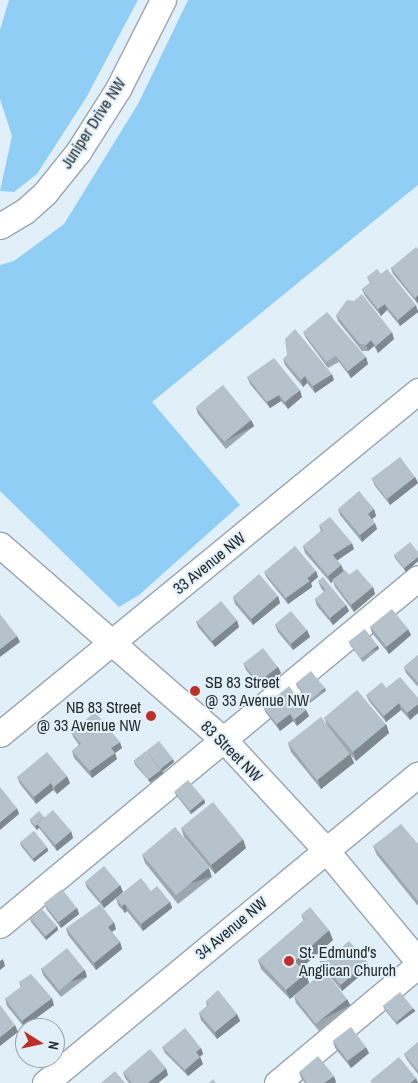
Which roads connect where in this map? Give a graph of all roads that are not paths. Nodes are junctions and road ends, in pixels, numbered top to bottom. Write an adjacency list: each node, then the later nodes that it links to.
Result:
1 (163, 0): 2 (street, Juniper Drive NW)
2 (0, 226)
3 (418, 391): 6 (street, 33 Avenue NW)
4 (0, 545): 6 (street, 83 Street NW)
5 (418, 578): 8 (street)
6 (112, 642): 7 (street, 33 Avenue NW); 8 (street, 83 Street NW)
7 (0, 734)
8 (225, 741): 10 (street, 83 Street NW); 11 (street)
9 (418, 774): 10 (street, 34 Avenue NW)
10 (326, 849): 12 (street, 83 Street NW); 13 (street, 34 Avenue NW)
11 (0, 925)
12 (418, 963): 14 (street)
13 (45, 1083)
14 (277, 1083)

